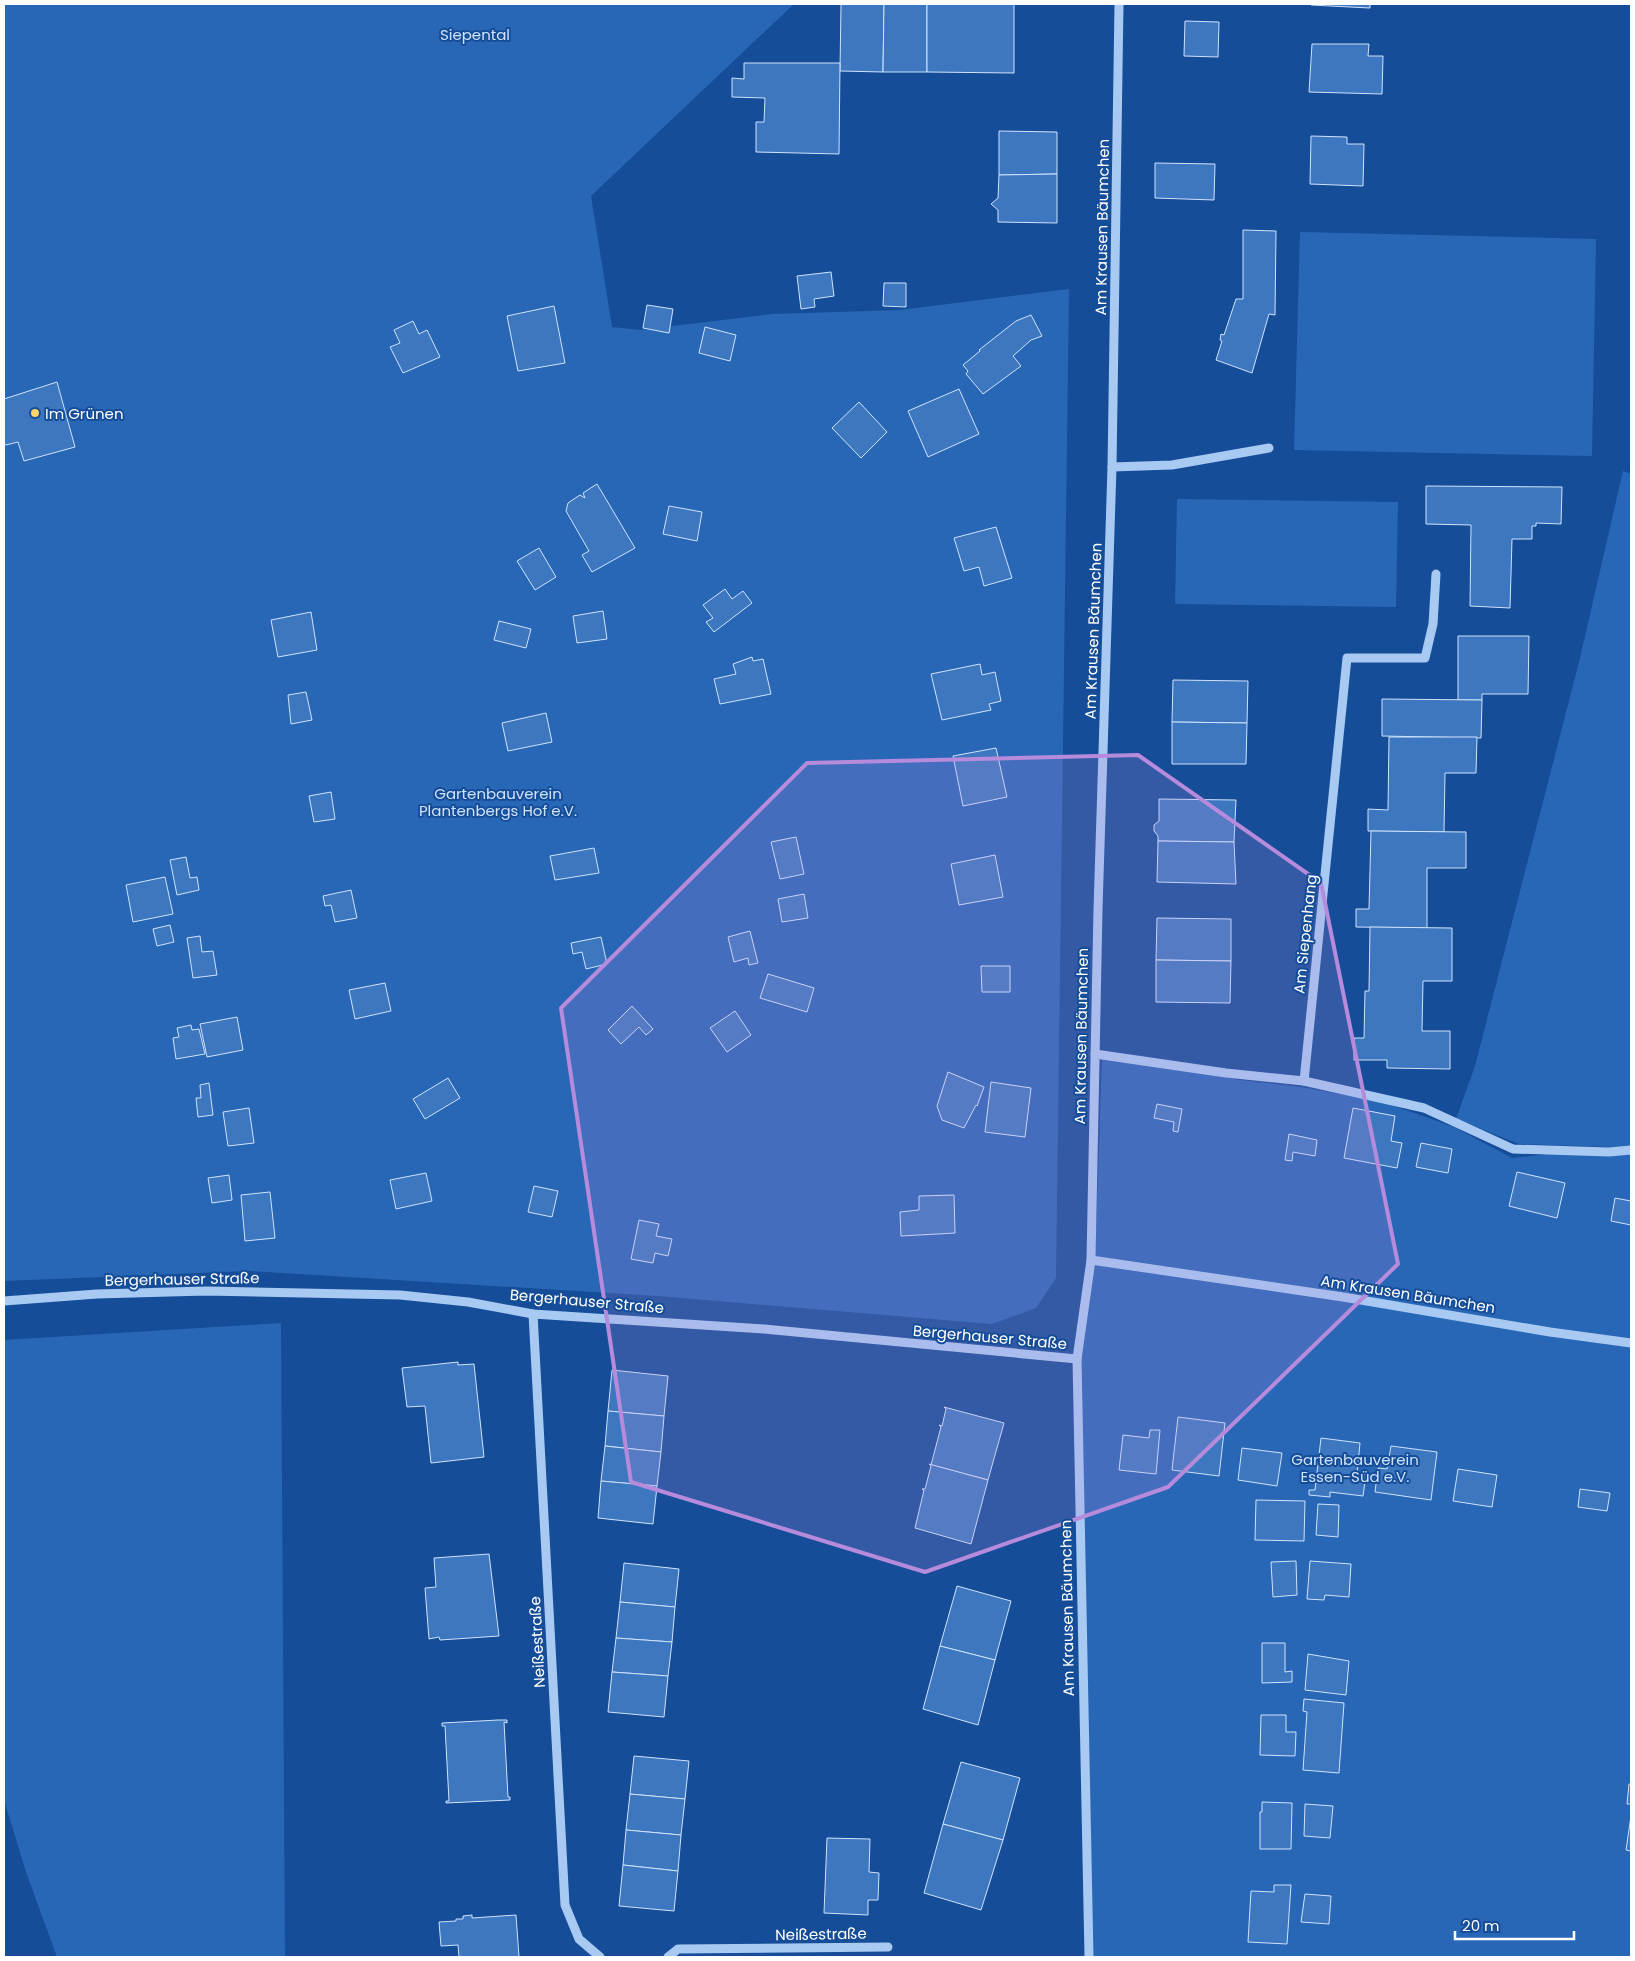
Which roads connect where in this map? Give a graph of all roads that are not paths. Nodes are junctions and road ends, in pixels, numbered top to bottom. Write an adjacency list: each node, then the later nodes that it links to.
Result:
1 (1119, 4): 3 (street, Am Krausen Bäumchen)
2 (1269, 448): 3 (street)
3 (1112, 467): 5 (street, Am Krausen Bäumchen)
4 (1436, 574): 6 (street, Am Siepenhang)
5 (1095, 1054): 6 (street); 8 (street, Am Krausen Bäumchen)
6 (1304, 1081): 7 (street)
7 (1631, 1150)
8 (1091, 1260): 11 (street, Am Krausen Bäumchen); 12 (street, Am Krausen Bäumchen)
9 (4, 1301): 10 (street, Bergerhauser Straße)
10 (533, 1314): 12 (street, Bergerhauser Straße); 14 (street, Neißestraße)
11 (1631, 1343)
12 (1077, 1359): 16 (street, Am Krausen Bäumchen)
13 (888, 1947): 15 (street, Neißestraße)
14 (600, 1957)
15 (668, 1957)
16 (1089, 1957)

